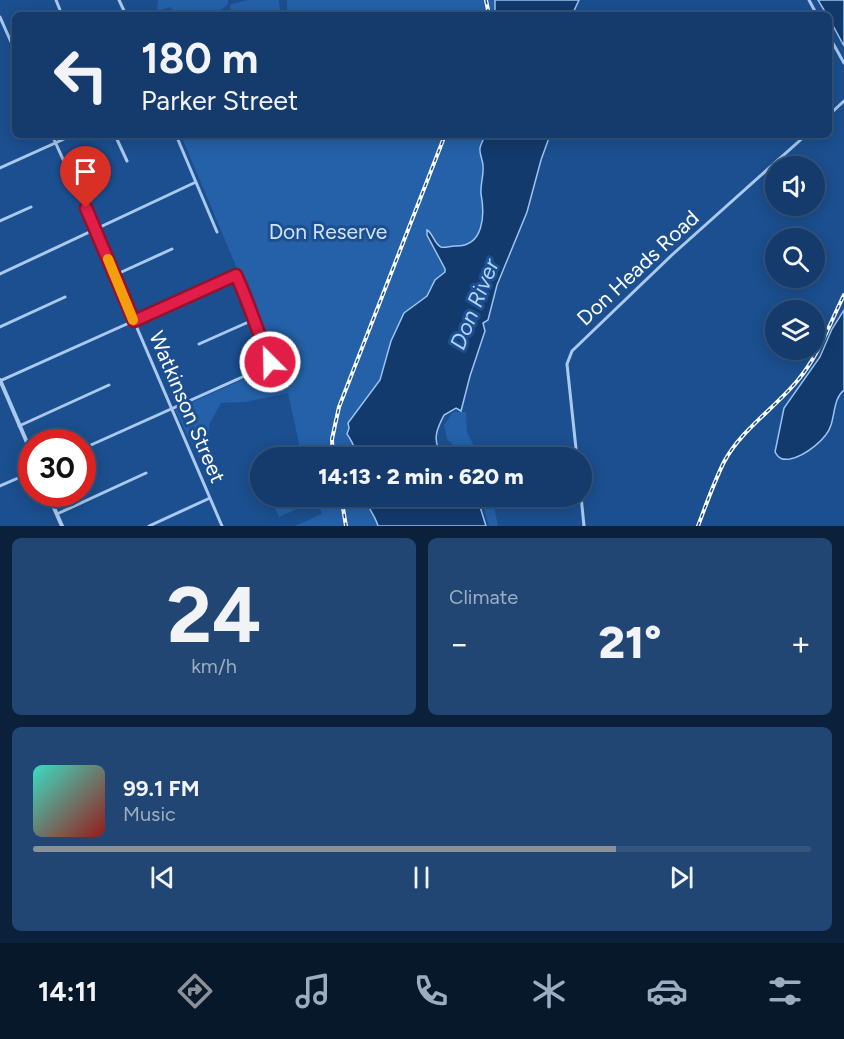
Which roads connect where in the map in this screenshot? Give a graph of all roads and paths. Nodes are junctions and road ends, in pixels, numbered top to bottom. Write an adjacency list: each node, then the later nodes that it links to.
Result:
1 (0, 18): 3 (street)
2 (832, 42): 4 (street)
3 (12, 44)
4 (844, 63)
5 (844, 101): 6 (street)
6 (832, 112)
7 (54, 138): 12 (street, Watkinson Street)
8 (67, 138): 12 (street)
9 (116, 138): 13 (street)
10 (177, 138): 15 (street)
11 (803, 138): 34 (street, Don Heads Road)
12 (56, 143): 14 (street); 18 (street, Watkinson Street)
13 (127, 161)
14 (0, 168)
15 (196, 182): 18 (street); 19 (street)
16 (31, 207): 17 (street)
17 (0, 221)
18 (95, 230): 21 (street); 22 (street, Watkinson Street)
19 (217, 232)
20 (172, 249): 22 (street)
21 (0, 272)
22 (115, 275): 25 (street, Watkinson Street)
23 (65, 297): 26 (street)
24 (253, 320): 25 (street); 27 (street); 30 (street)
25 (134, 321): 28 (street); 30 (street, Watkinson Street)
26 (0, 327)
27 (199, 344)
28 (0, 381): 31 (street)
29 (109, 385): 31 (street)
30 (172, 409): 33 (street); 38 (street, Watkinson Street)
31 (19, 426): 32 (street)
32 (20, 429)
33 (96, 443)
34 (576, 447)
35 (146, 473): 41 (street)
36 (18, 478): 37 (street)
37 (0, 486)
38 (210, 498): 43 (street); 44 (street, Watkinson Street)
39 (54, 507): 41 (street)
40 (582, 507): 45 (street)
41 (57, 514): 42 (street)
42 (62, 526)
43 (149, 526)
44 (222, 526)
45 (584, 526)

